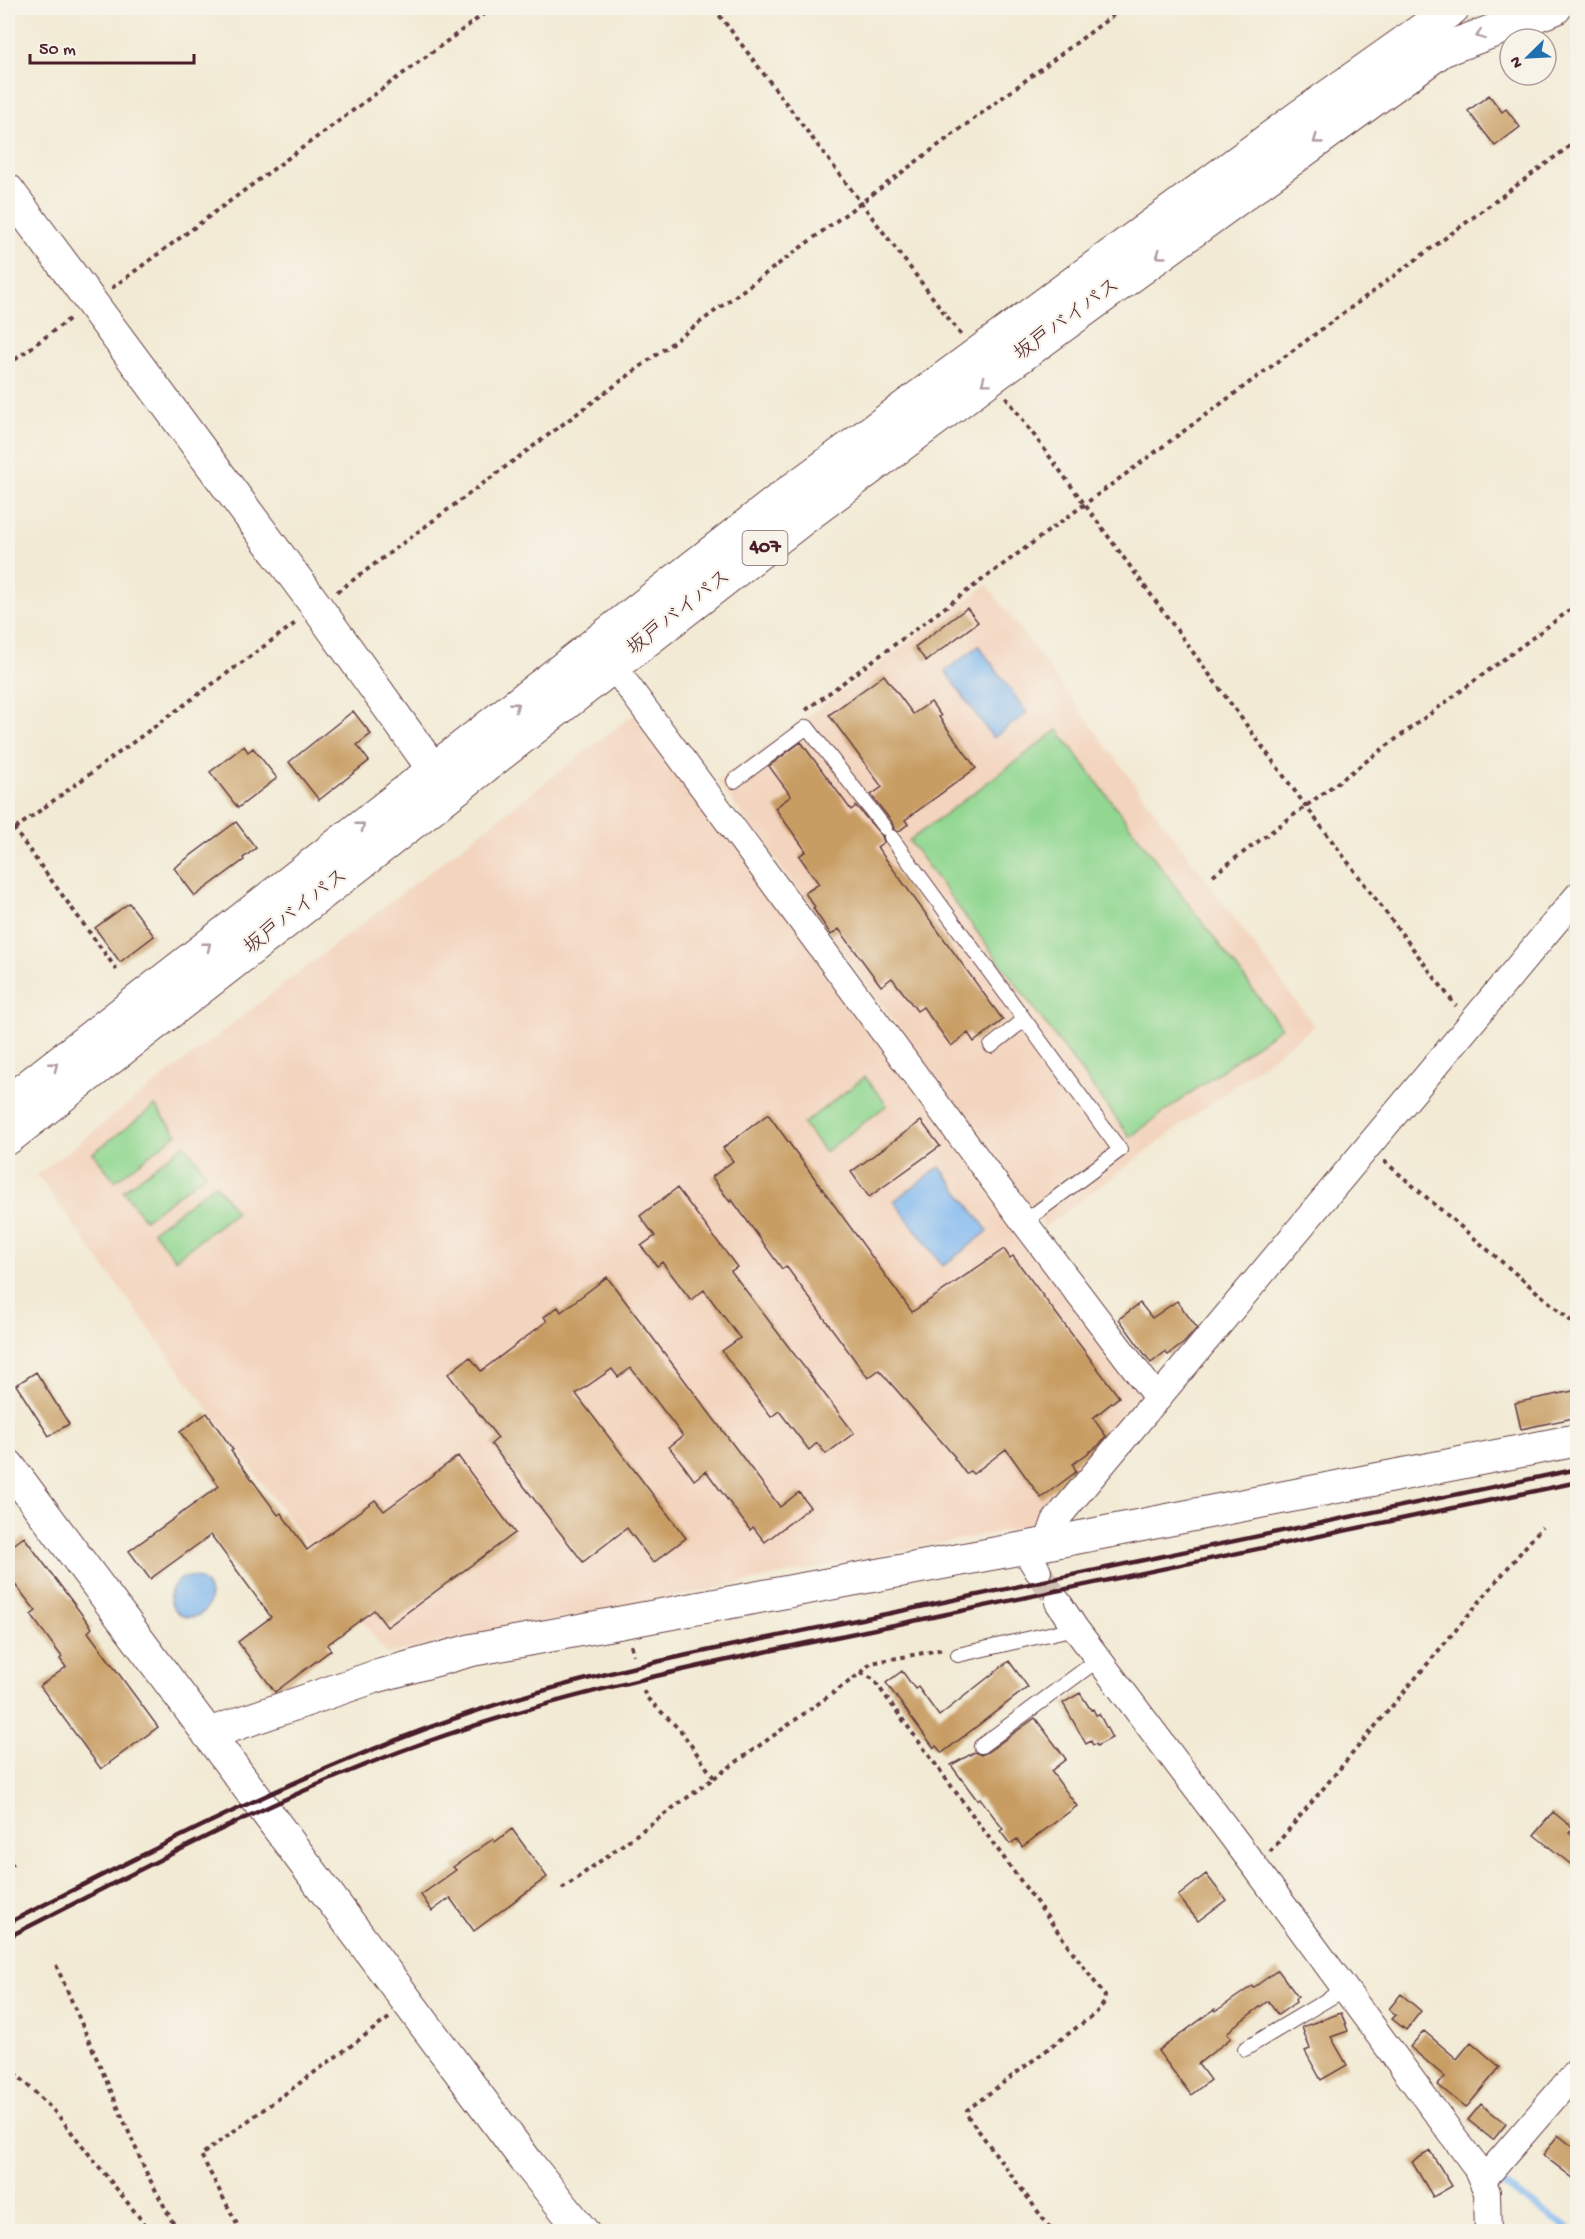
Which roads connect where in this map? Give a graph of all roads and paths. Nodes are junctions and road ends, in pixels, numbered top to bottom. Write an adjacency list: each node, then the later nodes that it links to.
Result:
1 (492, 8): 9 (path)
2 (714, 8): 8 (path)
3 (1123, 8): 8 (path)
4 (1453, 8): 11 (highway, 坂戸バイパス / 407)
5 (1555, 8): 11 (highway, 坂戸バイパス / 407, one-way to 11)
6 (1578, 140): 12 (path)
7 (8, 190): 9 (street)
8 (861, 202): 11 (path); 14 (path)
9 (91, 303): 10 (path); 14 (street)
10 (8, 364)
11 (984, 366): 12 (path); 15 (highway, 坂戸バイパス / 407, one-way to 15); 17 (highway, 坂戸バイパス / 407, one-way to 11)
12 (1085, 505): 16 (path); 19 (path)
13 (1578, 604): 19 (path)
14 (317, 607): 17 (street); 21 (path)
15 (613, 666): 30 (highway, 坂戸バイパス / 407); 32 (street)
16 (798, 717)
17 (433, 769): 29 (highway, 坂戸バイパス / 407, one-way to 17)
18 (734, 781): 26 (lane)
19 (1305, 805): 23 (path); 27 (path)
20 (8, 821): 21 (path)
21 (14, 830): 22 (path); 25 (path)
22 (8, 834)
23 (1213, 875)
24 (1578, 895): 27 (street)
25 (117, 970)
26 (1024, 1020): 28 (lane); 32 (lane)
27 (1469, 1025): 31 (street)
28 (991, 1046)
29 (8, 1102)
30 (8, 1138)
31 (1368, 1147): 33 (path); 34 (street)
32 (1024, 1222): 34 (street)
33 (1578, 1327)
34 (1158, 1399): 38 (street)
35 (1578, 1440): 38 (street)
36 (8, 1465): 45 (street)
37 (1542, 1527): 50 (path)
38 (1036, 1554): 45 (street)
39 (1058, 1602): 40 (street)
40 (1075, 1628): 41 (lane); 42 (street)
41 (958, 1655): 43 (path)
42 (1099, 1659): 46 (lane); 50 (street)
43 (861, 1674): 47 (path); 63 (path)
44 (642, 1688): 47 (path)
45 (208, 1734): 54 (street)
46 (981, 1746)
47 (714, 1778): 51 (path)
48 (8, 1855): 49 (path)
49 (13, 1866)
50 (1256, 1868): 53 (street)
51 (562, 1889)
52 (56, 1965): 60 (path)
53 (1345, 1989): 55 (lane); 58 (street)
54 (409, 2004): 61 (path); 62 (street)
55 (1245, 2049)
56 (8, 2066): 59 (path)
57 (1578, 2070): 58 (street)
58 (1483, 2180): 64 (street)
59 (152, 2232)
60 (178, 2232)
61 (241, 2232)
62 (583, 2232)
63 (1053, 2232)
64 (1488, 2232)

